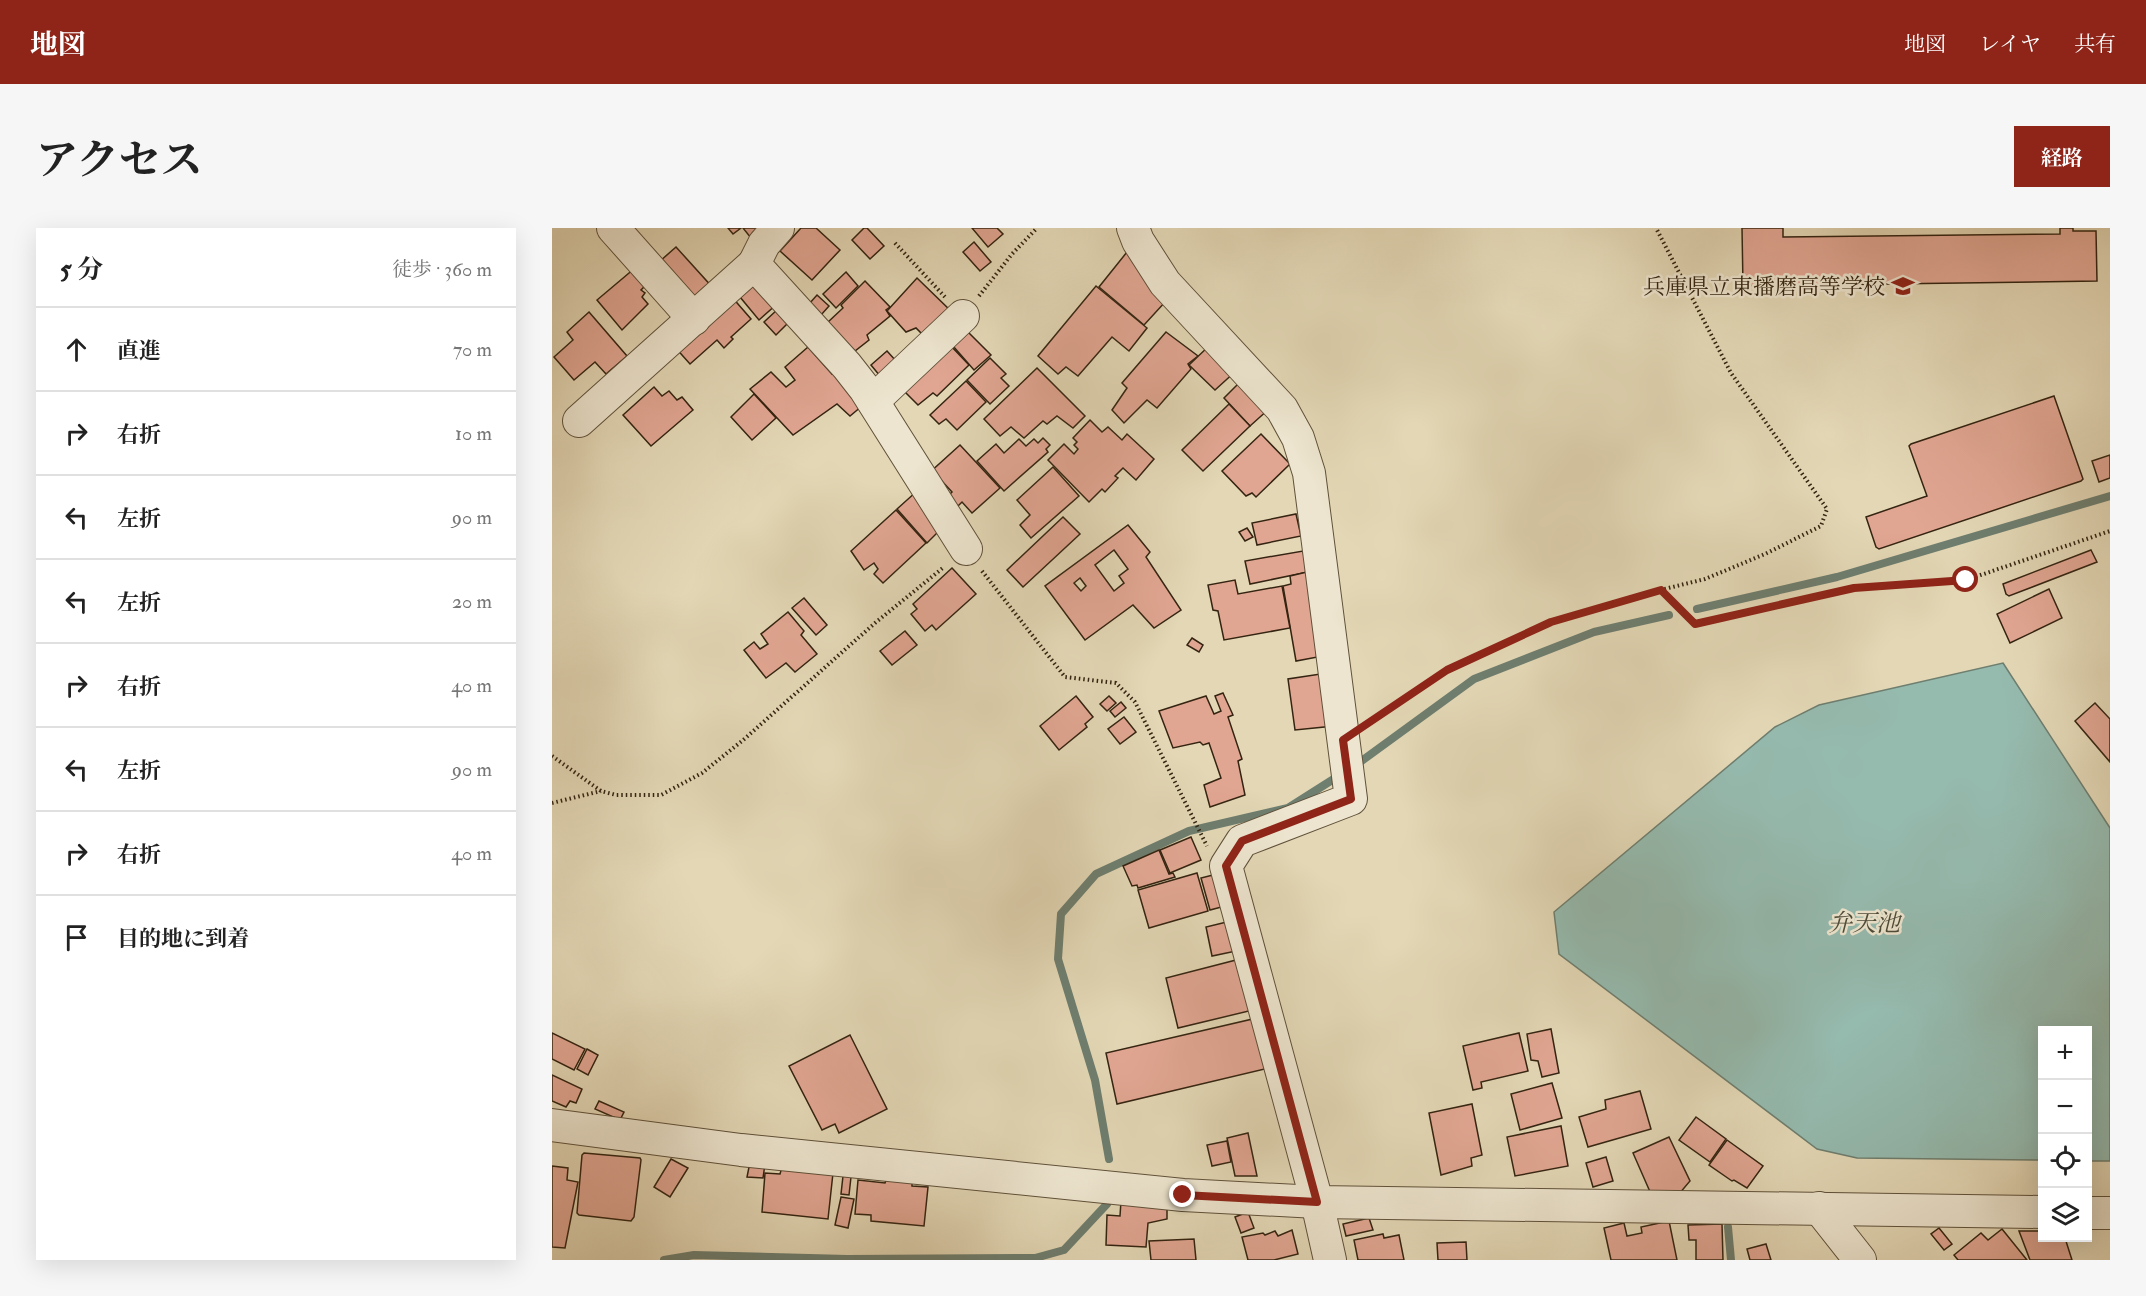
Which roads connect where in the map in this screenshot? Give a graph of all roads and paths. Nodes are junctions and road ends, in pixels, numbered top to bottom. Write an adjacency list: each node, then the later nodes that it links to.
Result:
1 (614, 228): 9 (street)
2 (778, 228): 7 (street)
3 (1037, 228): 8 (path)
4 (1133, 228): 15 (street)
5 (1656, 228): 14 (path)
6 (895, 243): 8 (path)
7 (754, 264): 9 (street); 10 (street)
8 (963, 316): 10 (street)
9 (694, 319): 11 (street)
10 (873, 401): 13 (street)
11 (579, 421)
12 (2110, 531): 14 (path)
13 (966, 549): 17 (path); 19 (path)
14 (1661, 590): 15 (path)
15 (1343, 740): 21 (street)
16 (552, 756): 17 (path)
17 (601, 791): 18 (path)
18 (552, 803)
19 (1206, 844)
20 (552, 1125): 21 (street)
21 (1317, 1202): 22 (street); 26 (street)
22 (1819, 1208): 23 (street); 27 (street)
23 (2038, 1212)
24 (2092, 1213): 25 (street)
25 (2110, 1213)
26 (1330, 1260)
27 (1860, 1260)

